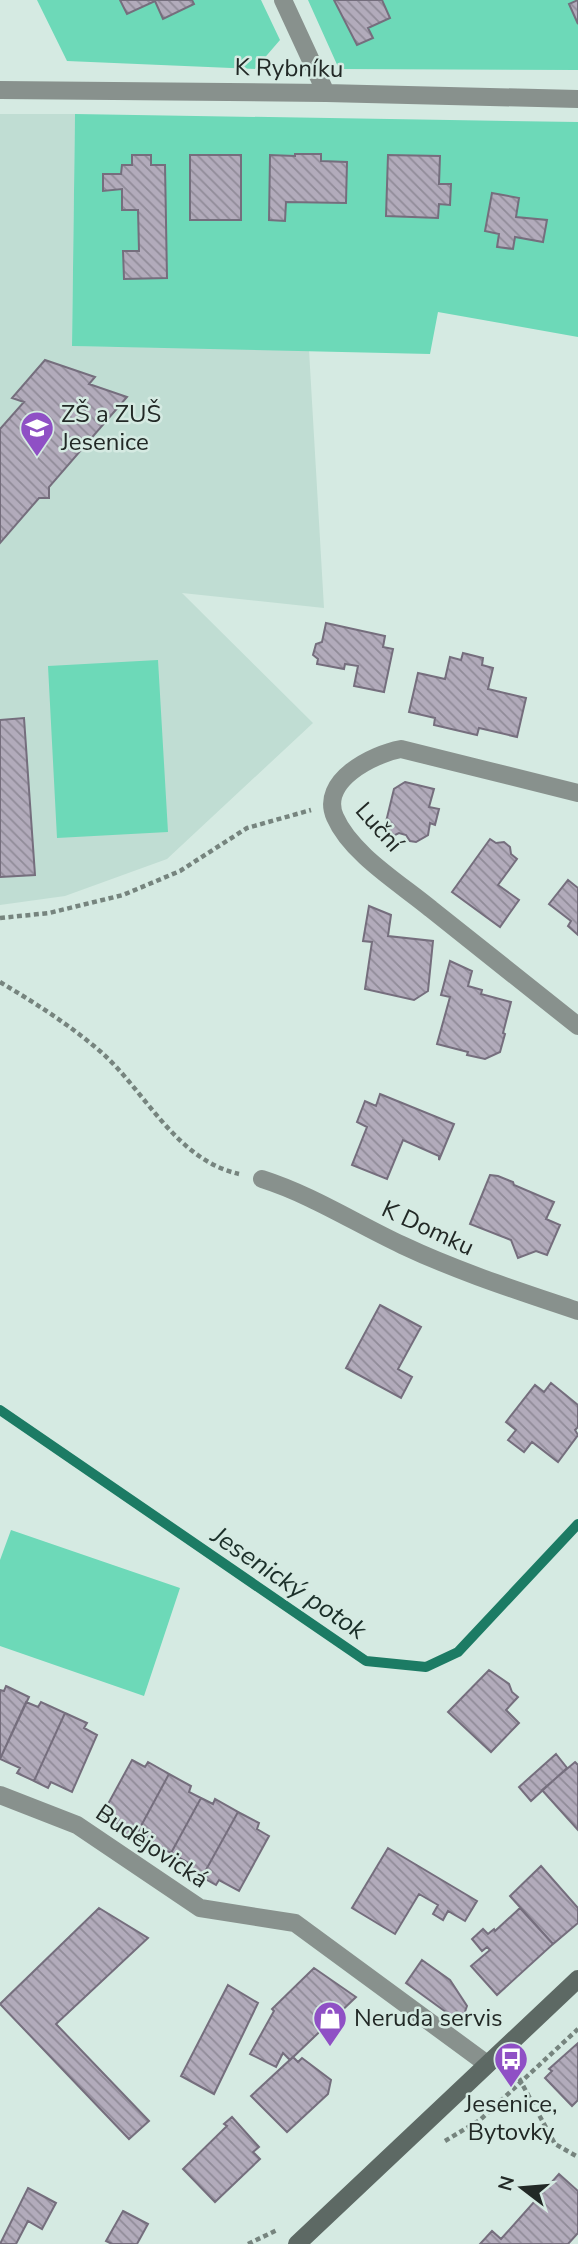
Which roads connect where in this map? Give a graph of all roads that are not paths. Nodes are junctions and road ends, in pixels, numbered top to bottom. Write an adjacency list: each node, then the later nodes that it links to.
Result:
1 (283, 0): 3 (street)
2 (0, 90): 3 (street, K Rybníku)
3 (326, 93): 4 (street, K Rybníku)
4 (578, 99)
5 (578, 793): 6 (street, Luční)
6 (578, 1026)
7 (262, 1179): 8 (street, K Domku)
8 (578, 1311)
9 (0, 1795): 11 (street, Budějovická)
10 (578, 1979): 11 (main road)
11 (487, 2064): 12 (main road)
12 (297, 2244)

